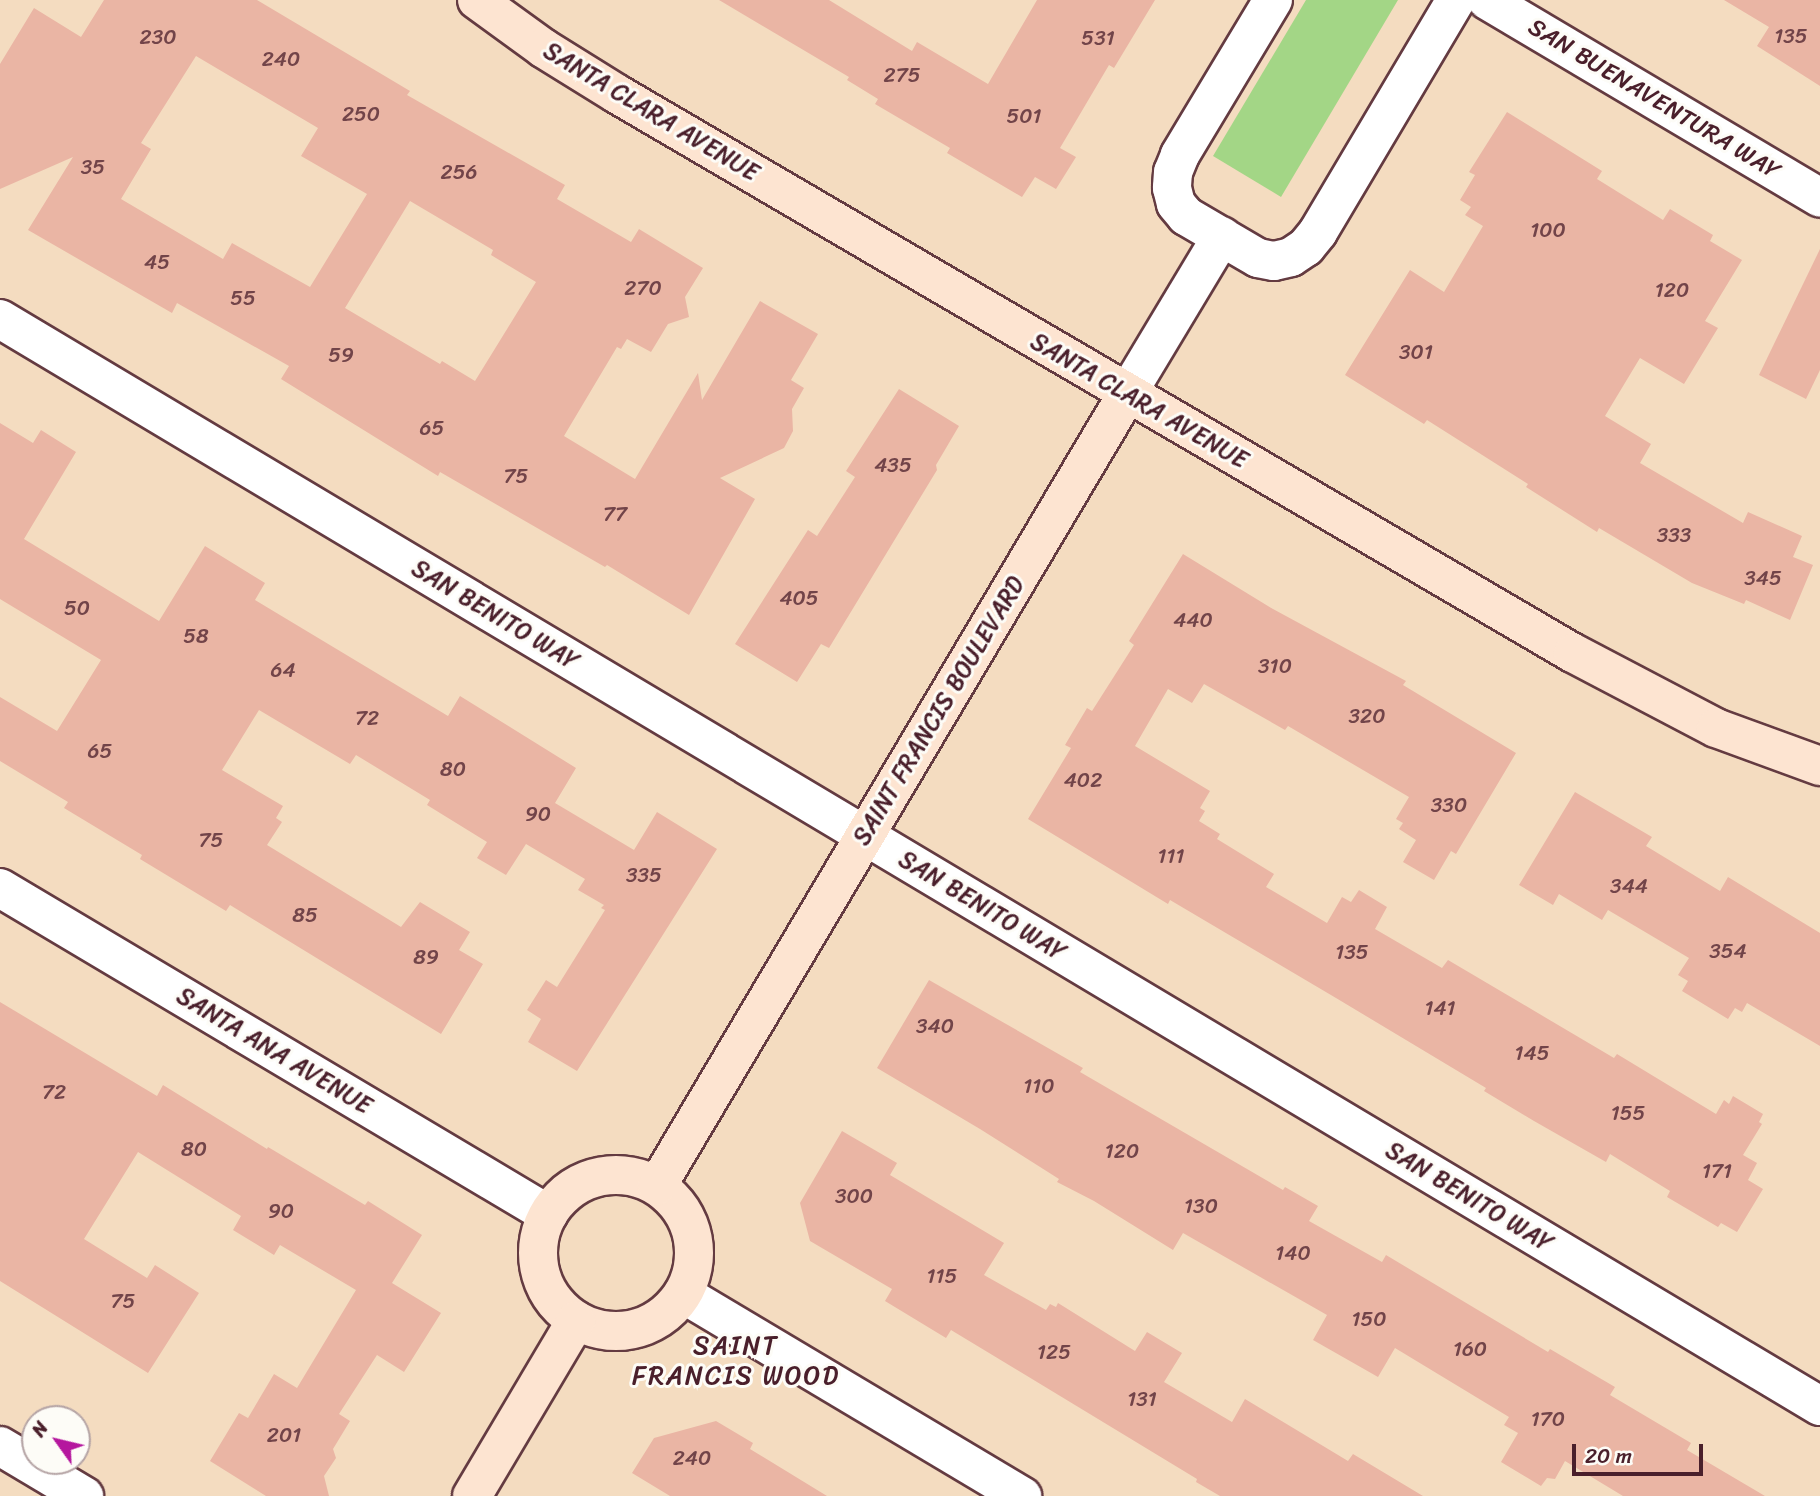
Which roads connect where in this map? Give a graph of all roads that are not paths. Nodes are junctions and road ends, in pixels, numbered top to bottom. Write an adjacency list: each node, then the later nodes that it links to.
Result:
1 (477, 0): 8 (main road, SANTA CLARA AVENUE)
2 (1273, 0): 6 (street)
3 (1456, 0): 6 (street)
4 (1487, 0): 5 (street, SAN BUENAVENTURA WAY)
5 (1820, 198)
6 (1222, 236): 8 (street, SAINT FRANCIS BOULEVARD)
7 (0, 319): 10 (street, SAN BENITO WAY)
8 (1127, 394): 9 (main road, SANTA CLARA AVENUE); 10 (main road, SAINT FRANCIS BOULEVARD)
9 (1820, 766)
10 (865, 835): 12 (main road, SAINT FRANCIS BOULEVARD); 16 (street, SAN BENITO WAY)
11 (0, 888): 13 (street, SANTA ANA AVENUE)
12 (657, 1186): 13 (main road); 14 (main road)
13 (548, 1214): 15 (main road)
14 (683, 1294): 15 (main road); 20 (street)
15 (576, 1321): 19 (main road)
16 (1820, 1406)
17 (0, 1446): 18 (street)
18 (83, 1496)
19 (472, 1496)
20 (1023, 1496)

